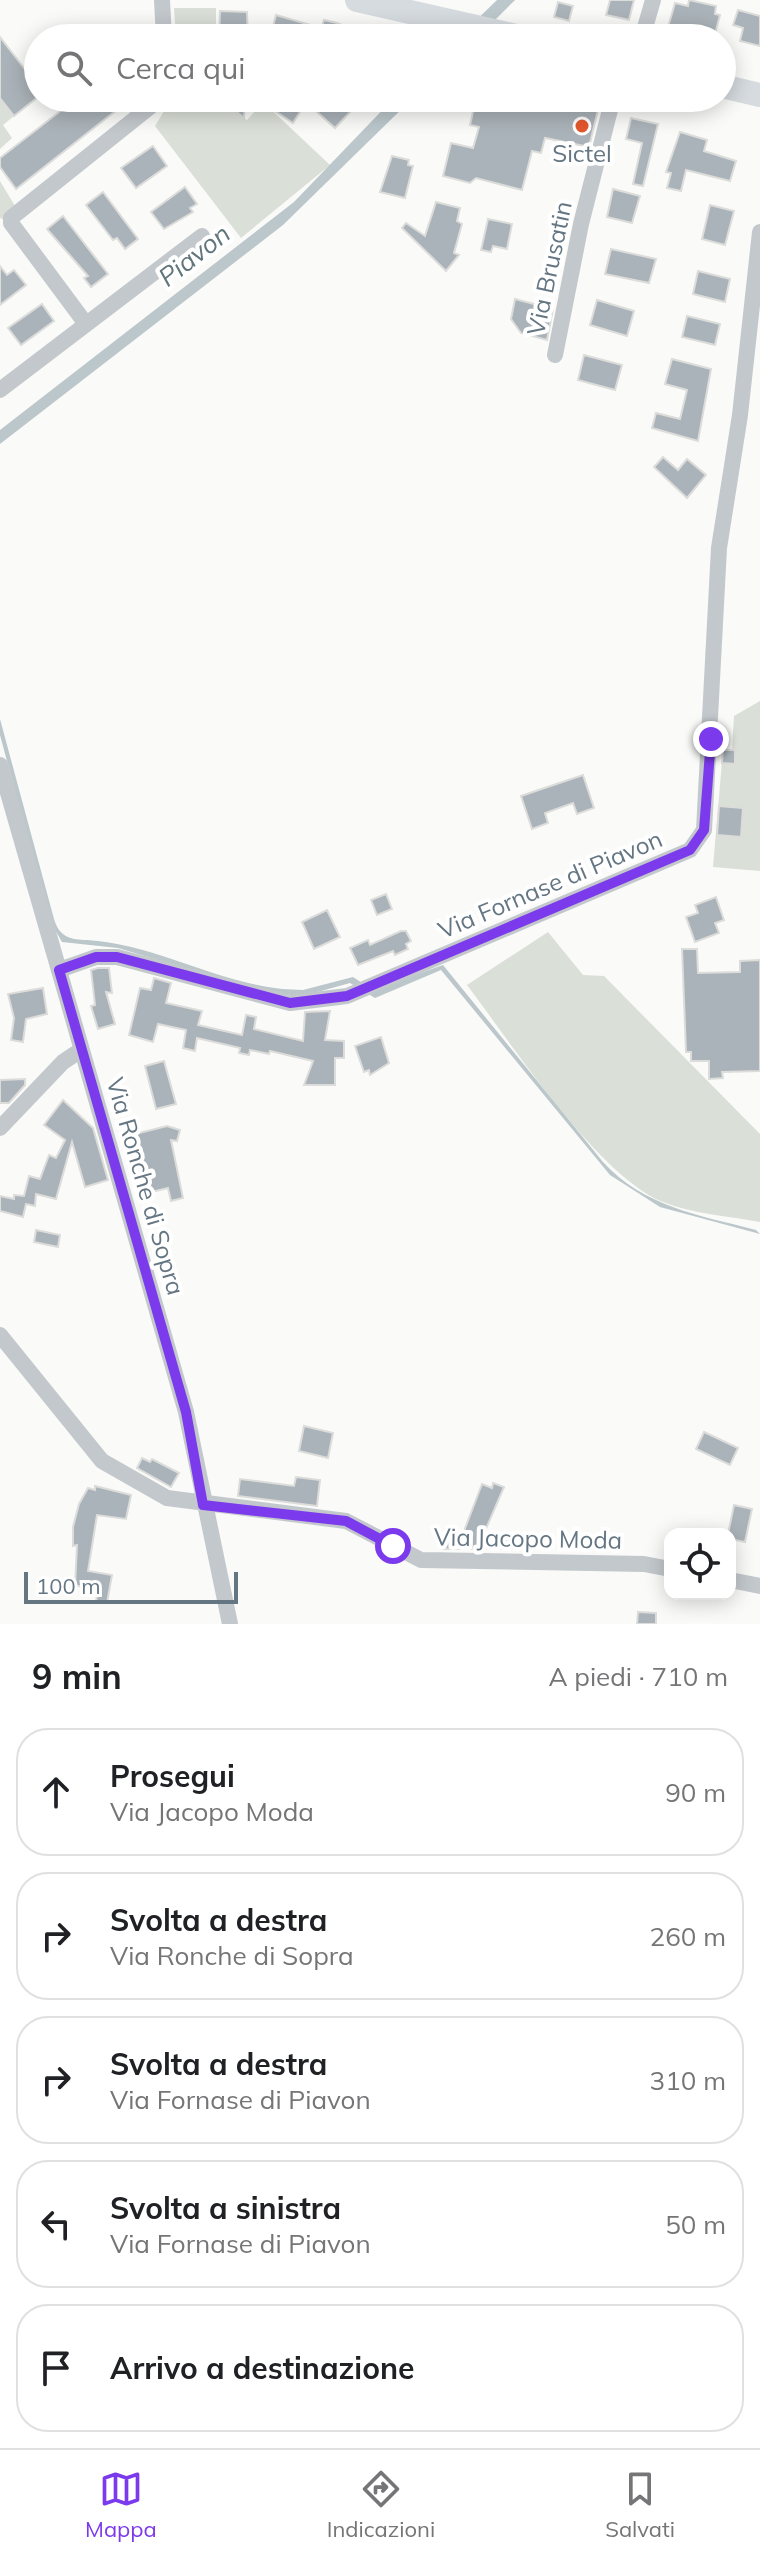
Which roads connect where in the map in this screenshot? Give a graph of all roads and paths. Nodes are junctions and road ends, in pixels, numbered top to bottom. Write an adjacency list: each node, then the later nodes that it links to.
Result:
1 (162, 0): 6 (street)
2 (357, 0): 5 (main road)
3 (402, 0): 5 (main road)
4 (653, 0): 8 (street)
5 (435, 16): 7 (main road)
6 (163, 24)
7 (470, 24)
8 (646, 24)
9 (736, 89): 10 (main road)
10 (760, 95)
11 (144, 112): 15 (street)
12 (609, 112): 16 (street, Via Brusatin)
13 (760, 232): 19 (street, Via Fornase di Piavon)
14 (202, 236): 15 (street)
15 (86, 324): 17 (street)
16 (555, 355)
17 (0, 390)
18 (0, 765): 19 (street, Via Ronche di Sopra)
19 (59, 970): 20 (street, Via Ronche di Sopra)
20 (81, 1050): 21 (street); 23 (street, Via Ronche di Sopra)
21 (0, 1128)
22 (0, 1335): 23 (street, Via Jacopo Moda)
23 (203, 1505): 24 (street, Via Jacopo Moda); 27 (street, Via Ronche di Sopra)
24 (664, 1568)
25 (736, 1581): 26 (street)
26 (760, 1586)
27 (230, 1624)

